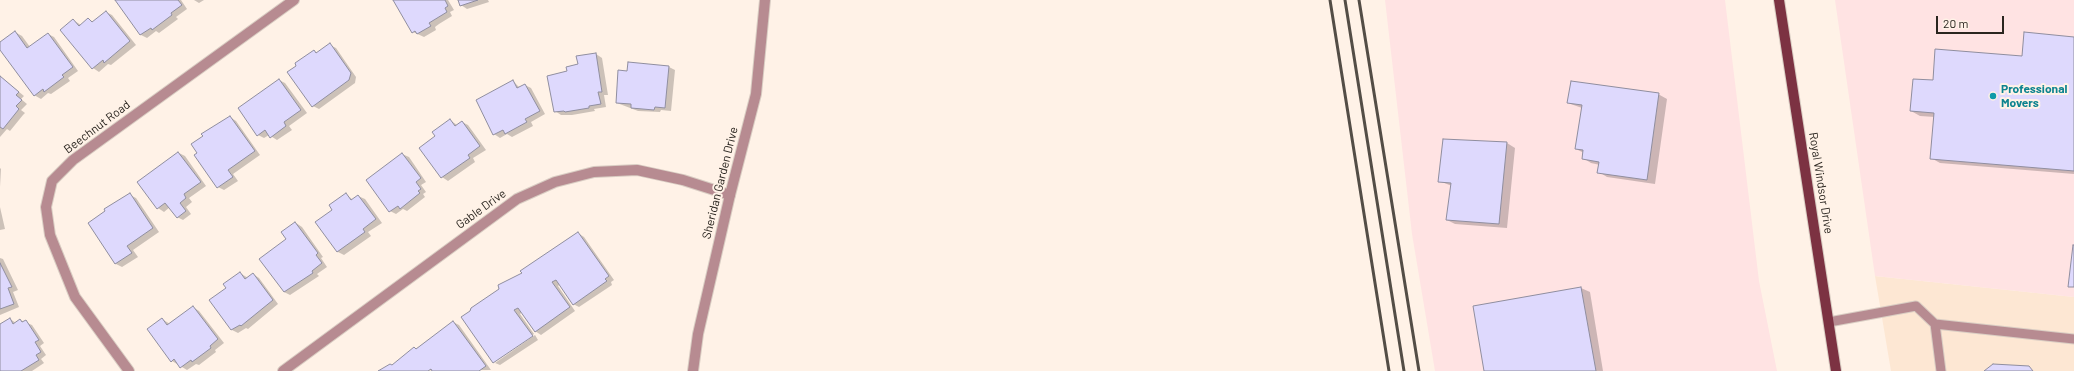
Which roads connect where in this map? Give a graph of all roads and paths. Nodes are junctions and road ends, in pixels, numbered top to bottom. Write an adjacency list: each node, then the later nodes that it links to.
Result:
1 (294, 0): 8 (street, Beechnut Road)
2 (764, 0): 4 (street, Sheridan Garden Drive)
3 (1779, 0): 5 (main road, Royal Windsor Drive)
4 (730, 195): 9 (street, Gable Drive); 10 (street, Sheridan Garden Drive)
5 (1829, 322): 6 (lane); 11 (main road, Royal Windsor Drive)
6 (1935, 324): 7 (lane); 12 (lane)
7 (2074, 339)
8 (129, 371)
9 (283, 371)
10 (693, 371)
11 (1836, 371)
12 (1941, 371)

